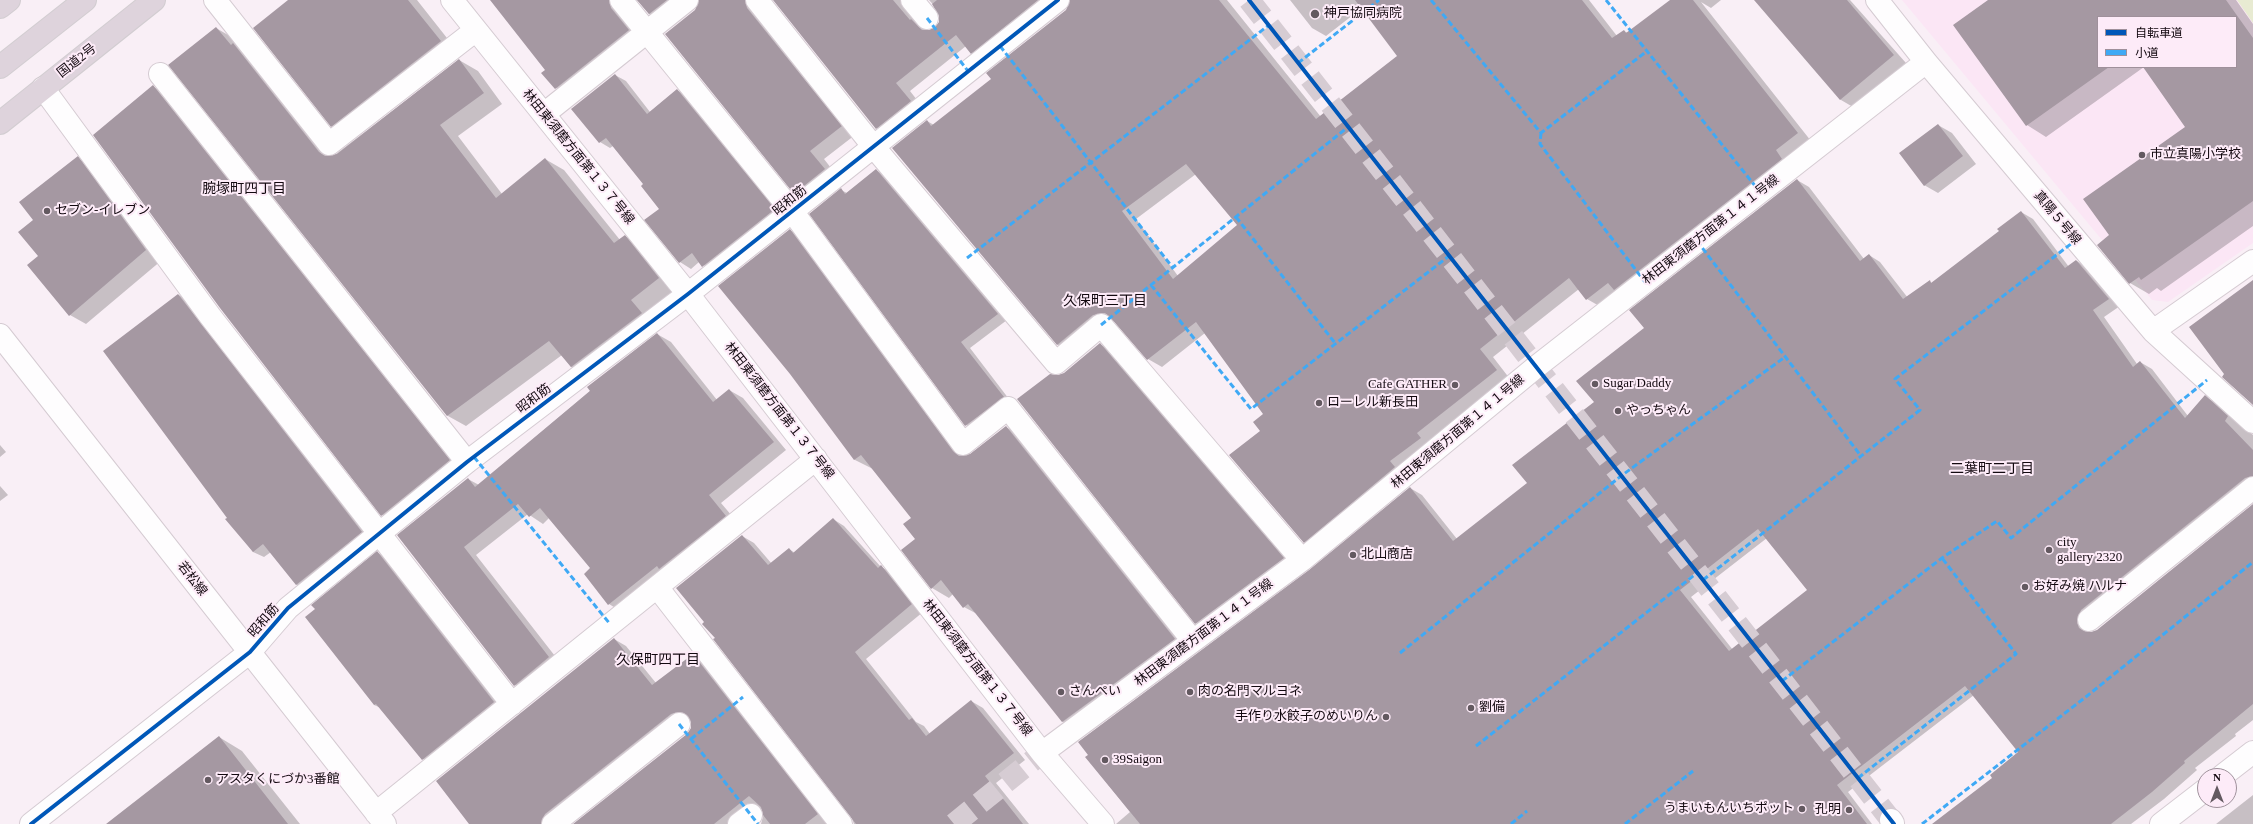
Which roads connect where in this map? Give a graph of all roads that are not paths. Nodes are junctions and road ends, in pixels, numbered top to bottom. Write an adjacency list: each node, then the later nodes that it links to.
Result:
1 (9, 0): 12 (highway)
2 (85, 0): 17 (highway)
3 (154, 0): 19 (highway, 国道2号)
4 (215, 0): 14 (street)
5 (452, 0): 14 (street, 林田東須磨方面第１３７号線)
6 (621, 0): 15 (street)
7 (687, 0): 15 (street)
8 (757, 0): 22 (street)
9 (912, 0): 13 (street)
10 (1058, 0): 22 (street, 昭和筋)
11 (1876, 0): 16 (street, 真陽５号線)
12 (0, 7)
13 (927, 18)
14 (476, 30): 20 (street, 林田東須磨方面第１３７号線)
15 (646, 32): 20 (street); 23 (street)
16 (1926, 62): 26 (street, 真陽５号線); 33 (street, 林田東須磨方面第１４１号線)
17 (0, 67)
18 (160, 74): 30 (street)
19 (43, 88): 21 (highway, 国道2号); 32 (street)
20 (544, 114): 25 (street, 林田東須磨方面第１３７号線)
21 (0, 123)
22 (873, 146): 23 (street, 昭和筋); 33 (street)
23 (792, 211): 25 (street, 昭和筋); 36 (street)
24 (2253, 261): 26 (street)
25 (688, 294): 29 (street, 林田東須磨方面第１３７号線); 30 (street, 昭和筋)
26 (2153, 332): 28 (street, 真陽５号線)
27 (0, 335): 37 (street, 若松線)
28 (2253, 422)
29 (816, 459): 34 (street); 41 (street, 林田東須磨方面第１３７号線)
30 (467, 462): 32 (street, 昭和筋)
31 (2253, 488): 35 (street)
32 (380, 534): 37 (street, 昭和筋); 38 (street)
33 (1302, 560): 36 (street, 林田東須磨方面第１４１号線)
34 (657, 586): 38 (street); 47 (street)
35 (2089, 620)
36 (1193, 641): 41 (street, 林田東須磨方面第１４１号線)
37 (250, 652): 44 (street, 若松線); 45 (street, 昭和筋)
38 (512, 704): 44 (street)
39 (679, 724): 46 (street)
40 (2253, 752): 42 (street)
41 (1042, 753): 48 (street, 林田東須磨方面第１３７号線)
42 (2232, 768)
43 (2197, 796): 49 (street)
44 (380, 818)
45 (31, 824)
46 (553, 824)
47 (841, 824)
48 (1103, 824)
49 (2161, 824)

